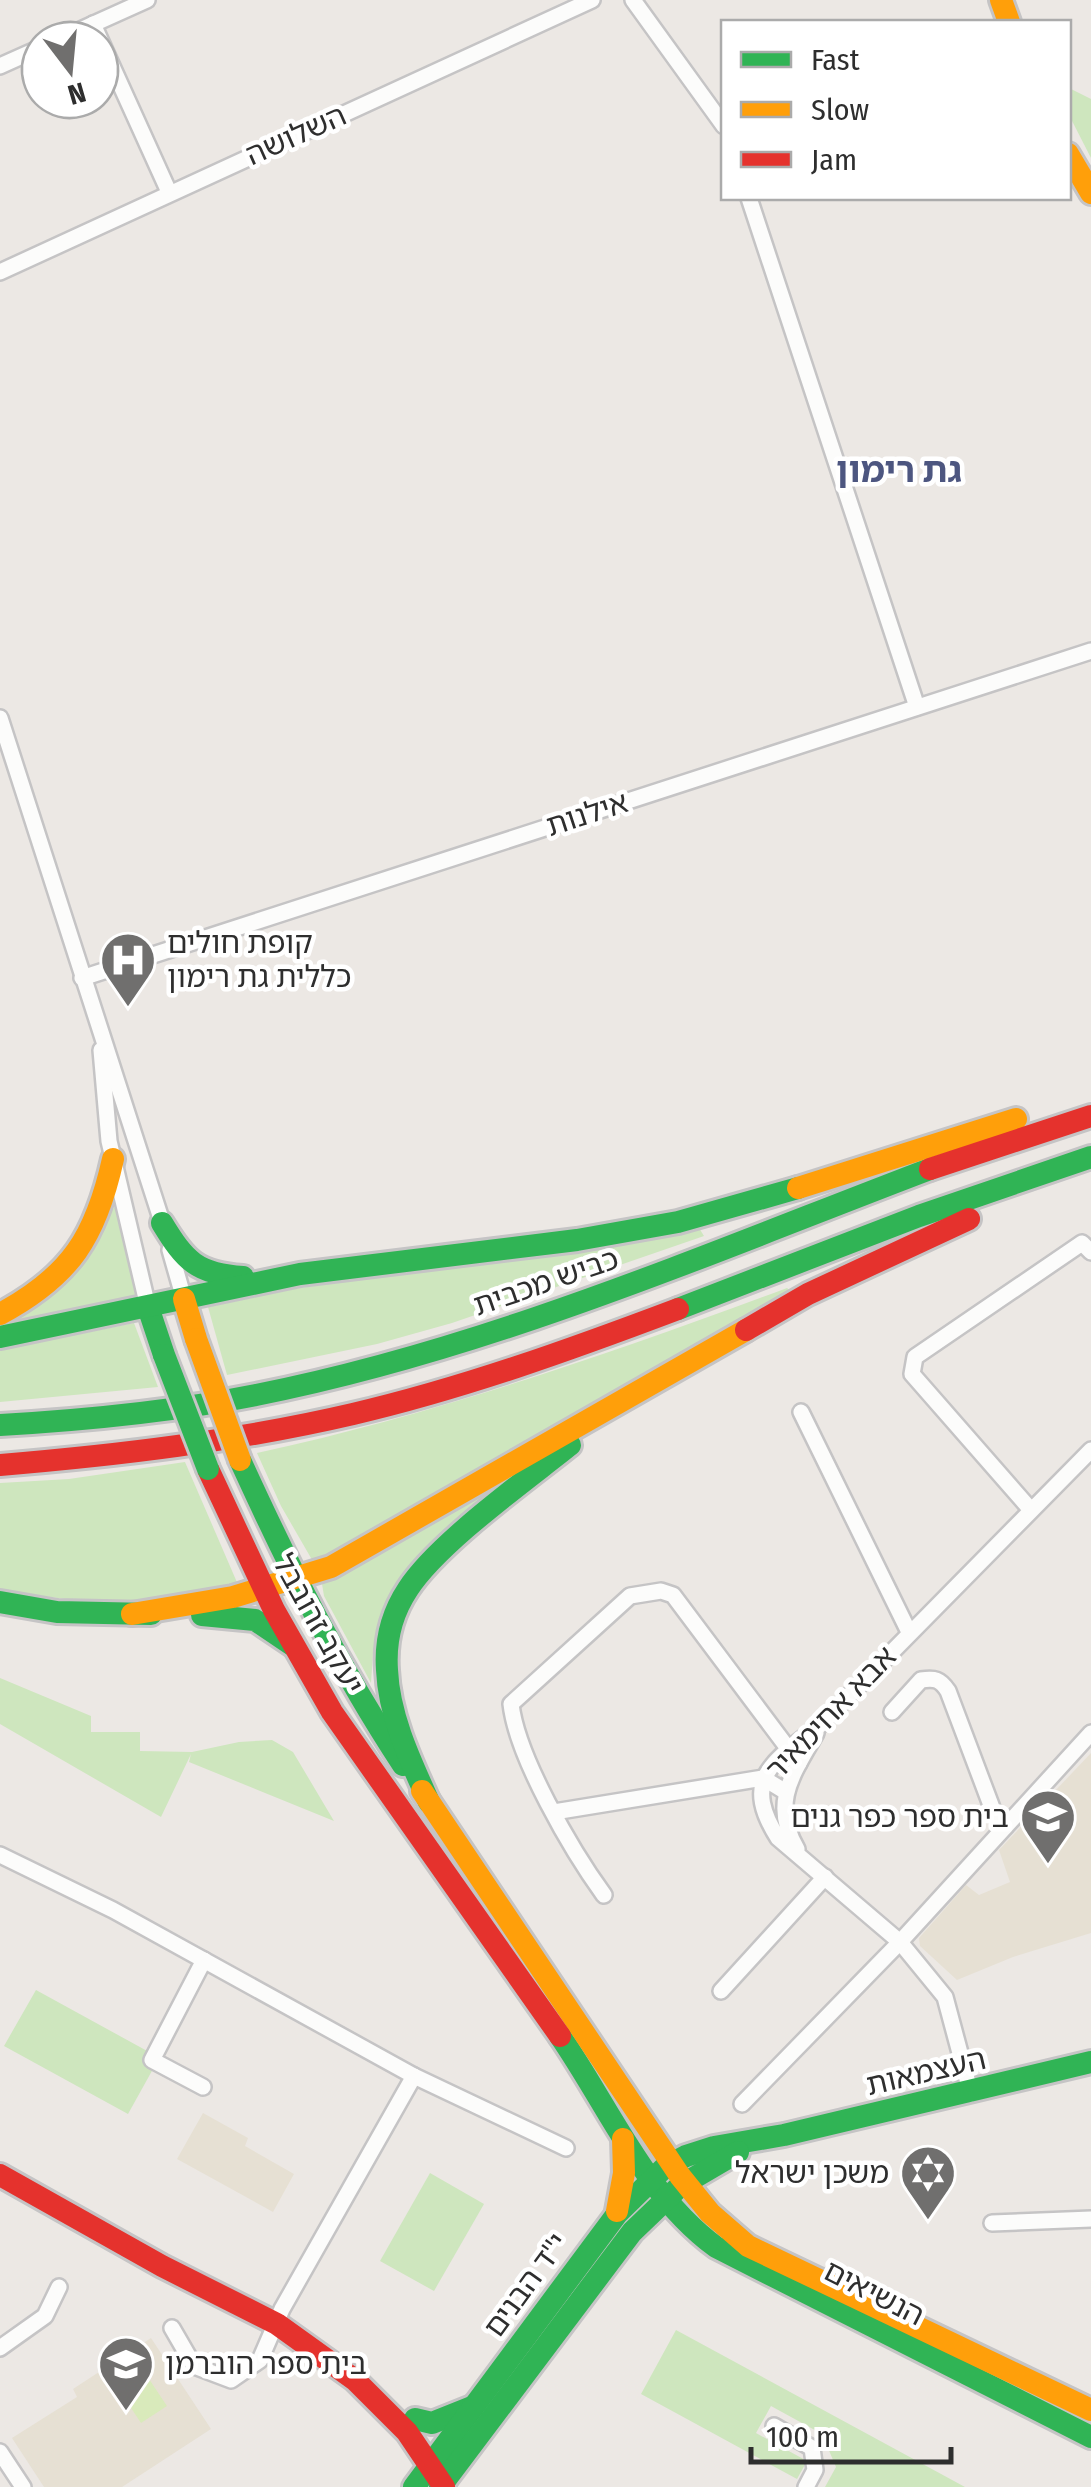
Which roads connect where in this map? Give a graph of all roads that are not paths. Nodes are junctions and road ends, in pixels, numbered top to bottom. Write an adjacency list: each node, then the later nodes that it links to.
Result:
1 (147, 0): 4 (street)
2 (592, 0): 10 (street, השלושה)
3 (633, 0): 6 (street)
4 (103, 20)
5 (120, 82): 10 (street)
6 (721, 122)
7 (1071, 156): 9 (main road)
8 (1071, 158): 11 (main road)
9 (1091, 176)
10 (169, 192): 13 (street, השלושה)
11 (1091, 193)
12 (750, 200): 15 (street)
13 (0, 272)
14 (1091, 651): 15 (street, אילנות)
15 (917, 706): 17 (street, אילנות)
16 (0, 718): 17 (street, יעקב זרובבל)
17 (82, 978): 18 (street, יעקב זרובבל)
18 (99, 1026): 21 (street, יעקב זרובבל); 23 (street, יעקב זרובבל)
19 (1091, 1102): 25 (main road)
20 (1091, 1116): 32 (main road, כביש מכבית)
21 (112, 1159): 27 (street, יעקב זרובבל); 28 (main road)
22 (1091, 1161): 30 (main road); 34 (main road)
23 (162, 1223): 25 (main road); 26 (street, יעקב זרובבל)
24 (1091, 1252): 35 (street)
25 (276, 1278): 26 (main road)
26 (184, 1299): 27 (main road); 36 (main road, יעקב זרובבל, bridge)
27 (148, 1306): 29 (main road); 37 (main road, יעקב זרובבל, bridge)
28 (0, 1314)
29 (0, 1337)
30 (682, 1364): 36 (main road); 49 (main road)
31 (801, 1412): 40 (street)
32 (0, 1425)
33 (1091, 1450): 35 (street, אבא אחימאיר)
34 (0, 1464)
35 (1031, 1510): 40 (street, אבא אחימאיר)
36 (298, 1579): 37 (main road); 49 (main road, יעקב זרובבל)
37 (264, 1591): 39 (main road); 41 (main road, יעקב זרובבל)
38 (0, 1602): 39 (main road)
39 (132, 1614): 41 (main road)
40 (909, 1632): 43 (street, אבא אחימאיר)
41 (292, 1645): 64 (main road, יעקב זרובבל)
42 (892, 1712): 51 (street)
43 (820, 1725): 45 (street, אבא אחימאיר); 46 (street)
44 (1091, 1733): 51 (street)
45 (788, 1749): 46 (street); 47 (street, אבא אחימאיר); 50 (street)
46 (800, 1763): 48 (street)
47 (763, 1778): 48 (street); 50 (street); 53 (street, אבא אחימאיר)
48 (786, 1792): 53 (street)
49 (429, 1802): 65 (main road, יעקב זרובבל)
50 (554, 1812): 55 (street)
51 (1005, 1827): 56 (street)
52 (0, 1855): 57 (street)
53 (801, 1857): 54 (street, אבא אחימאיר)
54 (824, 1877): 56 (street, אבא אחימאיר); 58 (street)
55 (604, 1895)
56 (900, 1942): 62 (street, אבא אחימאיר); 63 (street)
57 (204, 1960): 60 (street); 61 (street)
58 (720, 1991)
59 (1091, 2062): 62 (main road, העצמאות)
60 (414, 2076): 68 (street); 77 (street)
61 (203, 2086)
62 (971, 2094): 66 (main road, העצמאות)
63 (742, 2104)
64 (621, 2131): 71 (main road, יעקב זרובבל); 73 (main road)
65 (652, 2131): 67 (main road); 69 (main road, יעקב זרובבל)
66 (774, 2138): 67 (main road, העצמאות); 69 (main road, העצמאות)
67 (719, 2146): 69 (main road, העצמאות)
68 (566, 2148)
69 (676, 2172): 71 (main road, י''ד הבנים); 81 (main road, הנשיאים)
70 (0, 2175): 77 (main road)
71 (655, 2188): 73 (main road, י''ד הבנים); 75 (main road, הנשיאים)
72 (1091, 2218): 74 (street)
73 (624, 2223): 75 (main road); 80 (main road, י''ד הבנים); 86 (main road, י''ד הבנים)
74 (992, 2223)
75 (687, 2227): 84 (main road, הנשיאים)
76 (59, 2287): 79 (street)
77 (280, 2316): 78 (street); 82 (main road); 86 (main road)
78 (172, 2328)
79 (0, 2348)
80 (475, 2405): 82 (main road); 86 (main road, י''ד הבנים)
81 (1091, 2410)
82 (415, 2419): 86 (main road)
83 (774, 2426): 89 (street)
84 (1091, 2437)
85 (0, 2452): 87 (street)
86 (444, 2476): 88 (main road)
87 (23, 2487)
88 (414, 2487)
89 (806, 2487)

